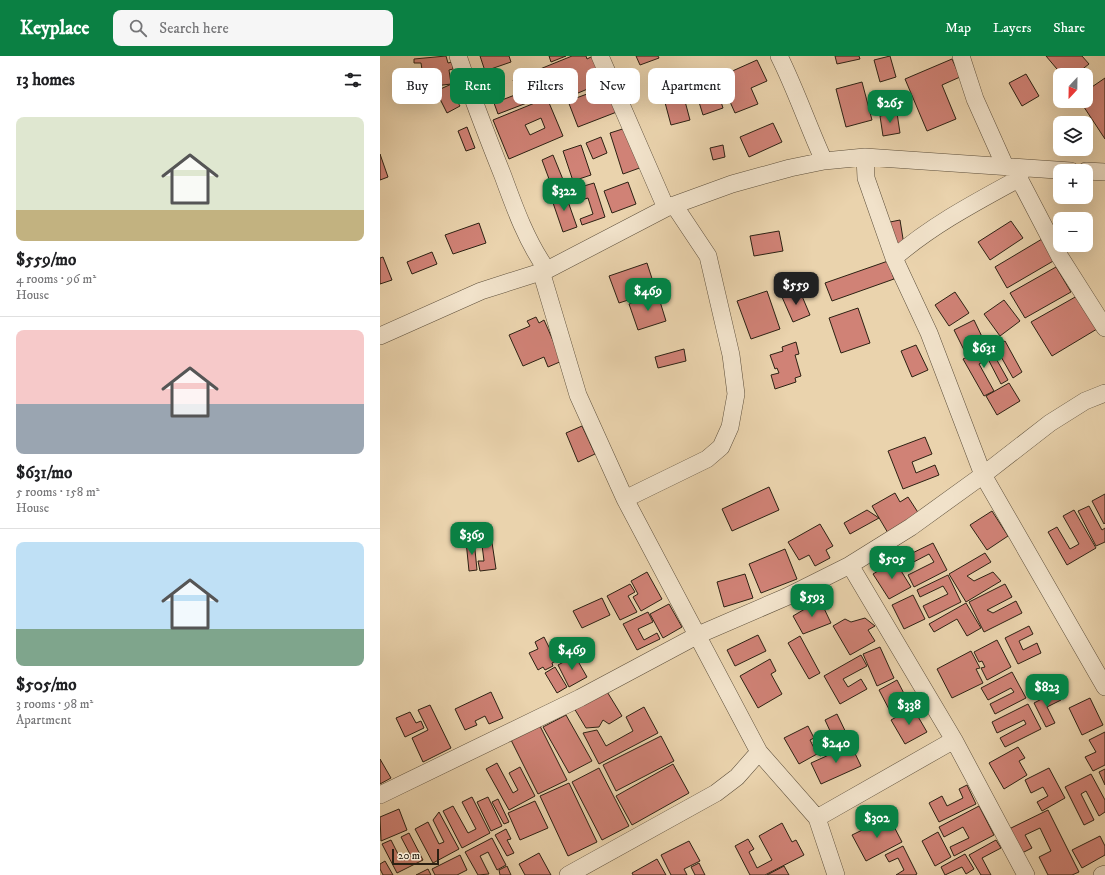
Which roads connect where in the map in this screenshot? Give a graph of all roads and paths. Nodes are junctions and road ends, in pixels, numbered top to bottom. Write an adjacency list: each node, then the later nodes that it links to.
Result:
1 (458, 56): 13 (street)
2 (600, 56): 11 (street)
3 (779, 56): 6 (street)
4 (961, 56): 7 (street)
5 (865, 157): 6 (street); 7 (street); 12 (street)
6 (824, 161): 11 (street)
7 (1013, 171): 8 (street); 12 (street); 14 (street)
8 (1053, 171)
9 (1093, 171): 10 (street)
10 (1105, 172)
11 (670, 206): 13 (street); 18 (street)
12 (894, 258): 17 (street)
13 (544, 270): 15 (street); 18 (street)
14 (1105, 328)
15 (380, 336)
16 (1105, 393): 17 (street)
17 (983, 475): 19 (street); 21 (street)
18 (625, 499): 20 (street)
19 (850, 565): 20 (street); 22 (street)
20 (698, 636): 23 (street); 24 (street)
21 (1105, 687)
22 (954, 740): 25 (street); 28 (street)
23 (759, 752): 25 (street); 26 (street)
24 (380, 794)
25 (817, 818): 27 (street)
26 (568, 875)
27 (836, 875)
28 (1026, 875)

